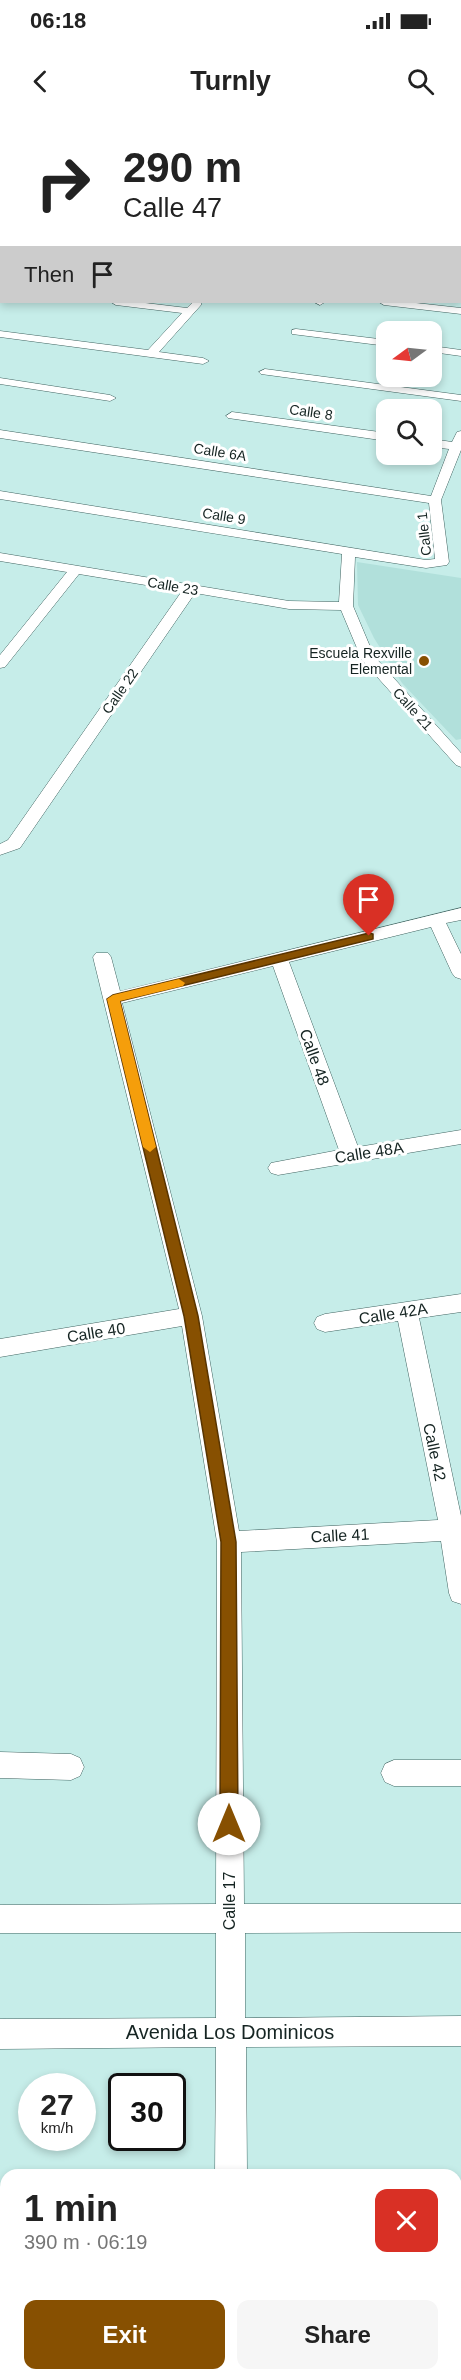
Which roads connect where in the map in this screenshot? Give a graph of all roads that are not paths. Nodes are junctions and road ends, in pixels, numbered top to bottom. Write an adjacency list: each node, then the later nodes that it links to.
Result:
1 (124, 303): 5 (street)
2 (197, 303): 5 (street)
3 (404, 303): 4 (street)
4 (425, 304): 6 (street)
5 (189, 311): 12 (street)
6 (461, 311)
7 (296, 332): 9 (street)
8 (0, 334): 12 (street)
9 (376, 343)
10 (442, 350): 11 (street)
11 (461, 353)
12 (151, 354): 13 (street)
13 (203, 361)
14 (272, 362): 16 (street)
15 (0, 381): 17 (street)
16 (461, 398)
17 (101, 408)
18 (223, 428): 20 (street, Calle 8)
19 (0, 434): 24 (street, Calle 6A)
20 (376, 435)
21 (458, 441): 22 (street); 24 (street, Calle 1)
22 (442, 442)
23 (0, 495): 25 (street, Calle 9)
24 (435, 500): 27 (street, Calle 1)
25 (349, 551): 27 (street, Calle 9); 30 (street, Calle 21)
26 (0, 557): 28 (street, Calle 23)
27 (442, 562)
28 (76, 569): 29 (street, Calle 23); 31 (street)
29 (191, 589): 30 (street, Calle 23); 33 (street, Calle 22)
30 (346, 606): 32 (street, Calle 21)
31 (0, 664)
32 (461, 762)
33 (0, 850)
34 (461, 914): 35 (street)
35 (436, 920): 37 (street); 38 (street)
36 (102, 957): 39 (street, Calle 17)
37 (279, 959): 39 (street); 41 (street, Calle 48)
38 (461, 973)
39 (113, 999): 45 (street, Calle 17)
40 (461, 1137): 41 (street, Calle 48A)
41 (351, 1155): 42 (street, Calle 48A)
42 (278, 1168)
43 (461, 1303): 44 (street, Calle 42A)
44 (407, 1312): 46 (street, Calle 42A); 48 (street, Calle 42)
45 (191, 1316): 47 (street, Calle 40); 49 (street, Calle 17)
46 (325, 1323)
47 (0, 1348)
48 (452, 1530): 49 (street, Calle 41); 50 (street, Calle 42)
49 (229, 1542): 55 (street, Calle 17)
50 (461, 1593)
51 (0, 1765): 52 (street)
52 (71, 1767)
53 (394, 1773): 54 (street)
54 (461, 1773)
55 (229, 1918): 56 (street); 57 (street); 58 (street, Calle 17)
56 (461, 1918)
57 (0, 1919)
58 (229, 2031): 59 (street, Avenida Los Dominicos); 60 (street, Avenida Los Dominicos); 61 (street, Calle 17)
59 (461, 2031)
60 (0, 2034)
61 (231, 2169)

